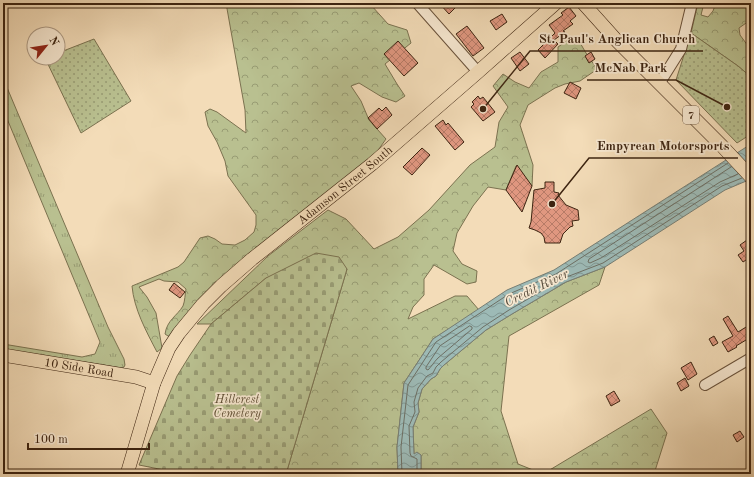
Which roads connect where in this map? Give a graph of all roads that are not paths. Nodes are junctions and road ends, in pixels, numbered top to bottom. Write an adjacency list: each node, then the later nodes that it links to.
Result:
1 (417, 3): 5 (street)
2 (556, 3): 5 (main road, Adamson Street South)
3 (583, 3): 6 (main road, 7)
4 (692, 3): 6 (street)
5 (478, 72): 10 (main road, Adamson Street South)
6 (659, 84): 7 (main road, 7)
7 (751, 178)
8 (3, 355): 10 (main road, 10 Side Road)
9 (751, 358): 11 (street)
10 (154, 383): 12 (main road, Adamson Street South)
11 (705, 385)
12 (128, 474)

